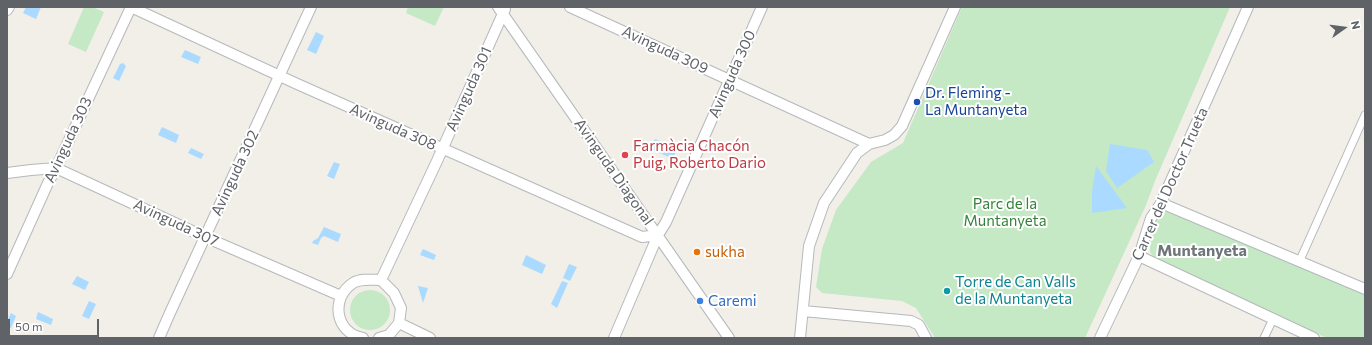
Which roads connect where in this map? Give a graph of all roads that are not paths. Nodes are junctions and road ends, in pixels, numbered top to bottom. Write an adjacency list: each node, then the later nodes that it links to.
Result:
1 (9, 7): 9 (street)
2 (131, 7): 10 (street, Avinguda 308); 15 (street, Avinguda 303)
3 (311, 7): 10 (street, Avinguda 302)
4 (570, 7): 11 (street, Avinguda 309)
5 (762, 7): 11 (street, Avinguda 300)
6 (955, 7): 13 (street)
7 (1248, 7): 17 (street, Carrer del Doctor Trueta)
8 (502, 9): 14 (street, Avinguda 301); 18 (street, Avinguda Diagonal)
9 (7, 10)
10 (279, 76): 14 (street, Avinguda 308); 19 (street, Avinguda 302)
11 (730, 80): 13 (street, Avinguda 309); 18 (street, Avinguda 300)
12 (1365, 114): 21 (street)
13 (869, 144): 26 (street)
14 (443, 149): 18 (street, Avinguda 308); 23 (street, Avinguda 301)
15 (56, 168): 16 (street, Avinguda 307); 19 (street, Avinguda 307); 22 (street, Avinguda 303)
16 (7, 173)
17 (1161, 203): 20 (street, Carrer del Doctor Trueta); 21 (street)
18 (658, 235): 33 (street, Avinguda 300); 34 (street, Avinguda Diagonal)
19 (205, 237): 25 (street, Avinguda 307); 30 (street, Avinguda 302)
20 (1138, 256): 27 (street); 37 (street, Carrer del Doctor Trueta)
21 (1300, 260): 24 (street)
22 (7, 274)
23 (381, 280): 25 (street); 28 (street)
24 (1365, 289)
25 (341, 296): 29 (street)
26 (803, 311): 35 (street); 36 (street)
27 (1272, 319): 38 (street); 39 (street)
28 (399, 323): 31 (street); 32 (street)
29 (357, 337)
30 (159, 338)
31 (380, 338)
32 (430, 338)
33 (614, 338)
34 (729, 338)
35 (800, 338)
36 (926, 338)
37 (1100, 338)
38 (1264, 338)
39 (1314, 338)

